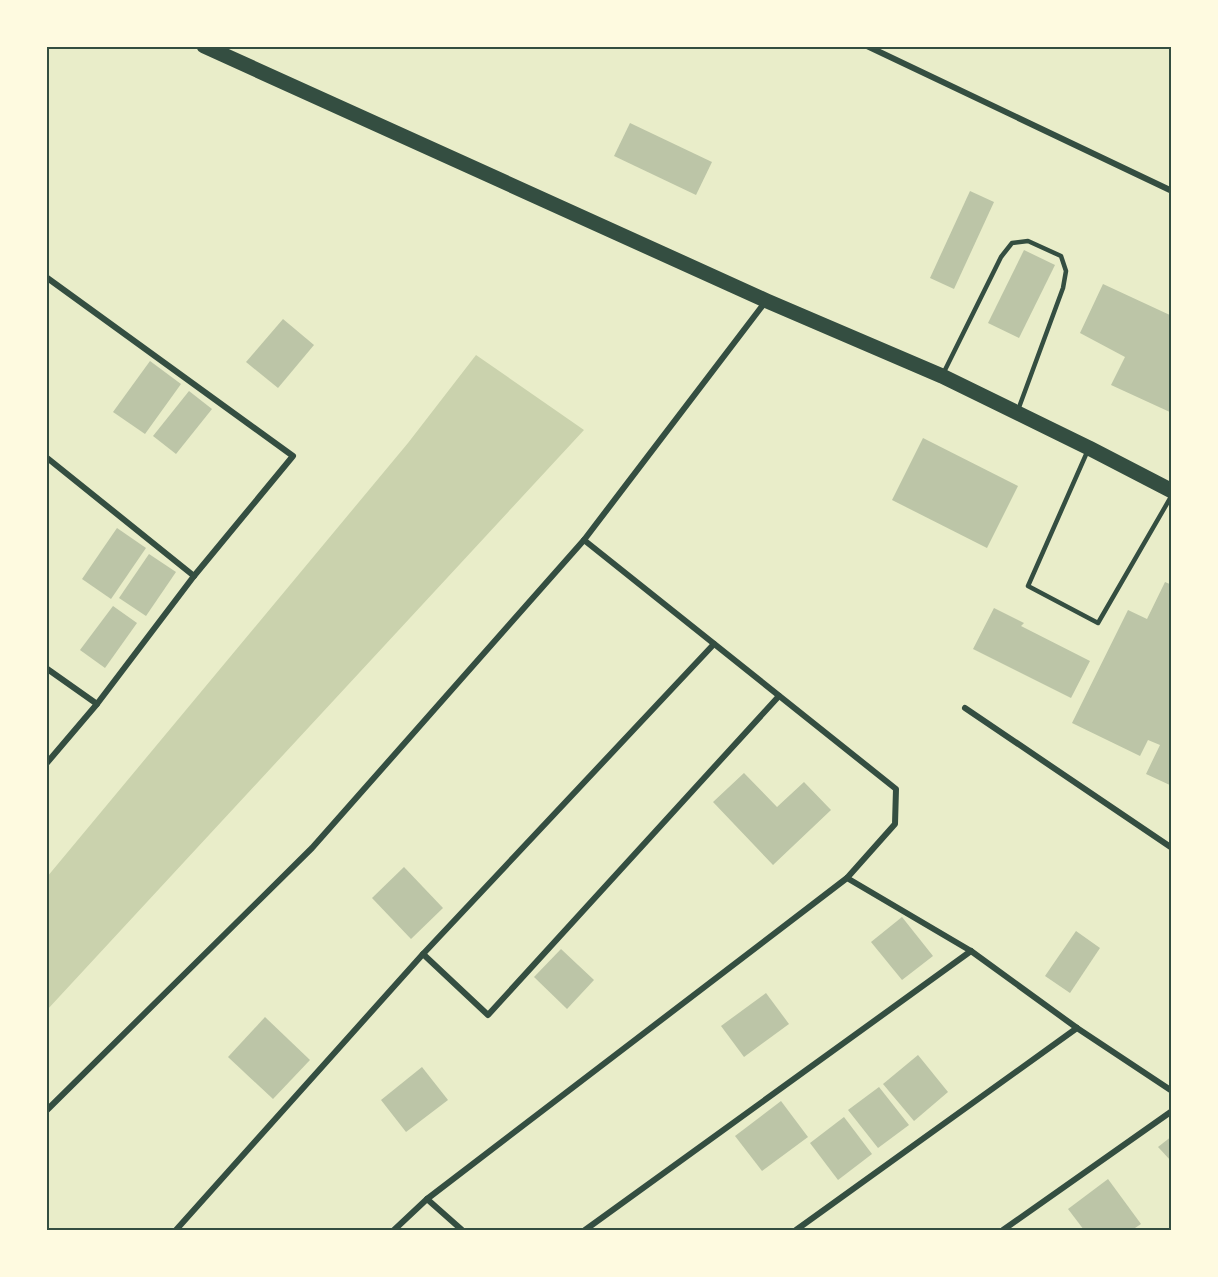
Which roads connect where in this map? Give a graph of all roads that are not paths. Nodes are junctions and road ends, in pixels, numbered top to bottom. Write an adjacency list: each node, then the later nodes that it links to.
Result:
1 (204, 46): 5 (main road)
2 (867, 46): 3 (street)
3 (1172, 191)
4 (46, 277): 12 (street)
5 (766, 301): 6 (main road); 11 (street)
6 (942, 376): 7 (main road); 7 (lane)
7 (1017, 412): 8 (main road)
8 (1089, 448): 10 (main road); 10 (lane)
9 (46, 457): 12 (street)
10 (1172, 493)
11 (584, 540): 13 (street); 25 (street)
12 (194, 576): 16 (street)
13 (714, 644): 15 (street); 22 (street)
14 (46, 668): 16 (street)
15 (779, 696): 20 (street); 22 (street)
16 (97, 704): 18 (street)
17 (965, 708): 19 (street)
18 (46, 764)
19 (1172, 848)
20 (847, 878): 21 (street); 27 (street)
21 (971, 951): 23 (street); 31 (street)
22 (423, 954): 28 (street)
23 (1077, 1028): 24 (street); 32 (street)
24 (1172, 1091)
25 (46, 1111)
26 (1172, 1111): 33 (street)
27 (427, 1199): 29 (street); 30 (street)
28 (180, 1230)
29 (393, 1230)
30 (462, 1230)
31 (585, 1230)
32 (796, 1230)
33 (1003, 1230)

